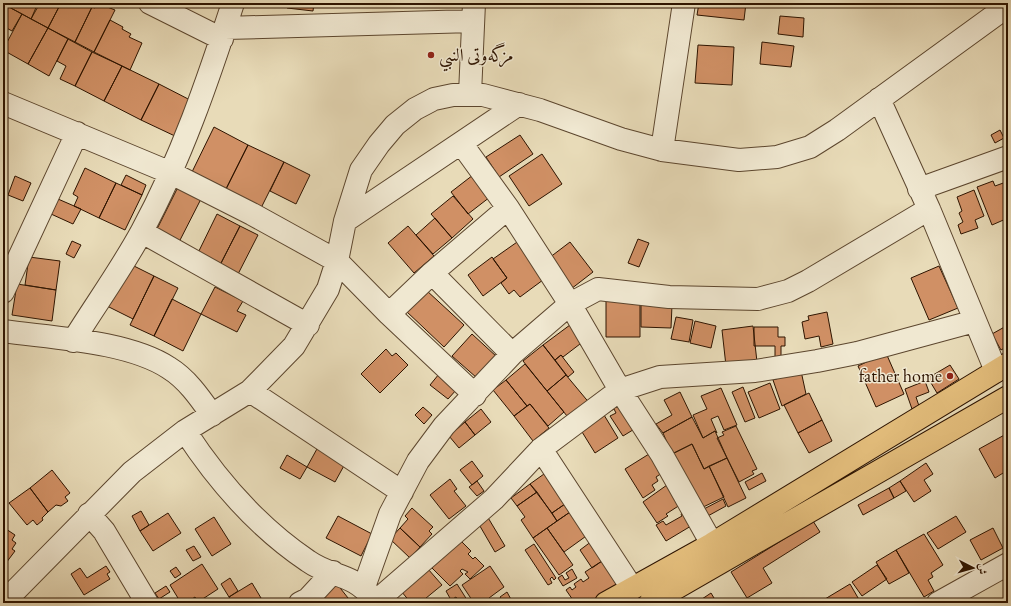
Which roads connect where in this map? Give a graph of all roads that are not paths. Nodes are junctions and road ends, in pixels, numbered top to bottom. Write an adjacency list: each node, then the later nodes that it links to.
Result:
1 (150, 3): 6 (street)
2 (233, 3): 6 (street)
3 (684, 3): 13 (street)
4 (996, 8): 8 (street)
5 (474, 12): 6 (street); 7 (street)
6 (223, 33): 15 (street)
7 (470, 94): 10 (street); 19 (street)
8 (879, 99): 13 (street); 16 (street)
9 (3, 103): 11 (street)
10 (519, 104): 12 (street); 13 (street)
11 (77, 133): 15 (street); 21 (street)
12 (461, 143): 17 (street); 19 (street)
13 (662, 150)
14 (1008, 157): 16 (street)
15 (171, 173): 20 (street); 22 (street)
16 (919, 189): 18 (street)
17 (508, 208): 23 (street); 25 (street)
18 (929, 209): 25 (street); 27 (street)
19 (344, 221): 22 (street)
20 (142, 232): 28 (street); 30 (street)
21 (11, 255): 24 (street)
22 (337, 261): 26 (street); 28 (street)
23 (432, 273): 26 (street); 31 (street)
24 (3, 292)
25 (570, 304): 31 (street); 33 (street)
26 (389, 314): 35 (street)
27 (975, 321): 32 (street); 33 (street)
28 (308, 325): 34 (street)
29 (3, 331): 30 (street)
30 (73, 341): 37 (street)
31 (512, 354): 35 (street)
32 (1002, 367): 42 (highway)
33 (620, 390): 39 (street); 42 (street)
34 (250, 391): 37 (street); 40 (street)
35 (475, 395): 40 (street)
36 (1008, 397): 51 (highway)
37 (212, 415): 38 (street)
38 (185, 431): 41 (street); 44 (street)
39 (541, 449): 45 (street); 47 (street)
40 (402, 492): 47 (street)
41 (89, 514): 46 (street); 48 (street)
42 (712, 544): 45 (highway)
43 (1008, 564): 52 (street)
44 (332, 572): 47 (street); 49 (street)
45 (632, 588): 50 (highway)
46 (16, 598)
47 (373, 599)
48 (147, 603)
49 (300, 603)
50 (606, 603)
51 (650, 603)
52 (938, 603)

